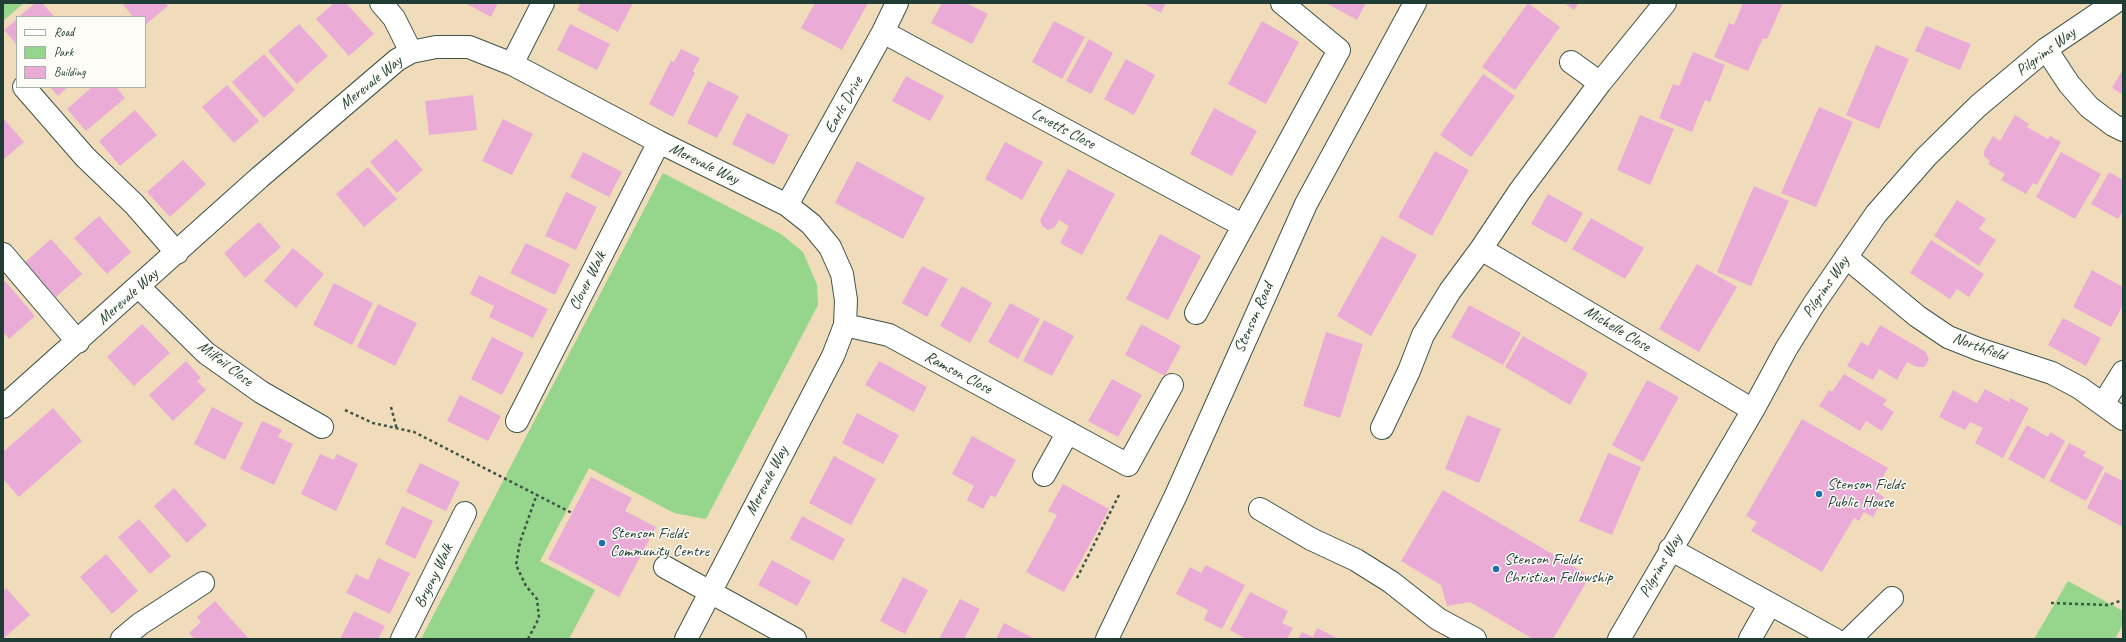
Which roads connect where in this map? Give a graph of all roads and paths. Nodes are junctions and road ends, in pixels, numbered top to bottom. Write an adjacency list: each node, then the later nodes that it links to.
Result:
1 (381, 3): 10 (street)
2 (543, 3): 12 (street)
3 (897, 3): 8 (street, Earls Drive)
4 (1282, 3): 18 (street)
5 (1415, 3): 60 (street, Stenson Road)
6 (1665, 3): 13 (street)
7 (2114, 3): 9 (street, Pilgrims Way)
8 (883, 32): 17 (street, Earls Drive); 18 (street, Levetts Close)
9 (2046, 49): 15 (street); 22 (street, Pilgrims Way)
10 (411, 52): 12 (street, Merevale Way); 20 (street, Merevale Way)
11 (1571, 62): 13 (street)
12 (512, 64): 16 (street, Merevale Way)
13 (1600, 83): 19 (street)
14 (25, 88): 20 (street)
15 (2123, 130)
16 (659, 142): 17 (street, Merevale Way); 35 (street, Clover Walk)
17 (787, 205): 25 (street, Merevale Way)
18 (1242, 225): 24 (street)
19 (1481, 249): 33 (street, Michelle Close); 37 (street)
20 (177, 252): 23 (street, Merevale Way)
21 (3, 254): 26 (street)
22 (1846, 257): 29 (street, Northfield); 33 (street, Pilgrims Way)
23 (139, 287): 26 (street, Merevale Way); 36 (street, Milfoil Close)
24 (1196, 313)
25 (845, 325): 39 (street, Ramson Close); 50 (street, Merevale Way)
26 (78, 342): 31 (street, Merevale Way)
27 (2123, 372): 29 (street)
28 (1172, 385): 40 (street)
29 (2103, 404): 34 (street, Northfield)
30 (338, 406): 38 (path)
31 (3, 407)
32 (391, 407): 38 (path)
33 (1753, 410): 46 (street, Pilgrims Way)
34 (2123, 419)
35 (518, 420)
36 (322, 427)
37 (1382, 428)
38 (397, 430): 42 (path)
39 (1068, 432): 40 (street, Ramson Close); 41 (street)
40 (1128, 465): 48 (path)
41 (1044, 475)
42 (536, 494): 45 (path); 57 (path)
43 (1260, 509): 61 (street)
44 (465, 513): 56 (street, Bryony Walk)
45 (572, 513)
46 (1670, 549): 54 (street); 62 (street, Pilgrims Way)
47 (665, 567): 50 (street)
48 (1077, 578)
49 (203, 583): 55 (street)
50 (710, 592): 58 (street, Merevale Way); 59 (street)
51 (1892, 598): 65 (street)
52 (2123, 600): 53 (path)
53 (2052, 603)
54 (1770, 604): 63 (street); 64 (street)
55 (122, 639)
56 (402, 639)
57 (528, 639)
58 (686, 639)
59 (795, 639)
60 (1107, 639)
61 (1475, 639)
62 (1619, 639)
63 (1750, 639)
64 (1834, 639)
65 (1850, 639)

